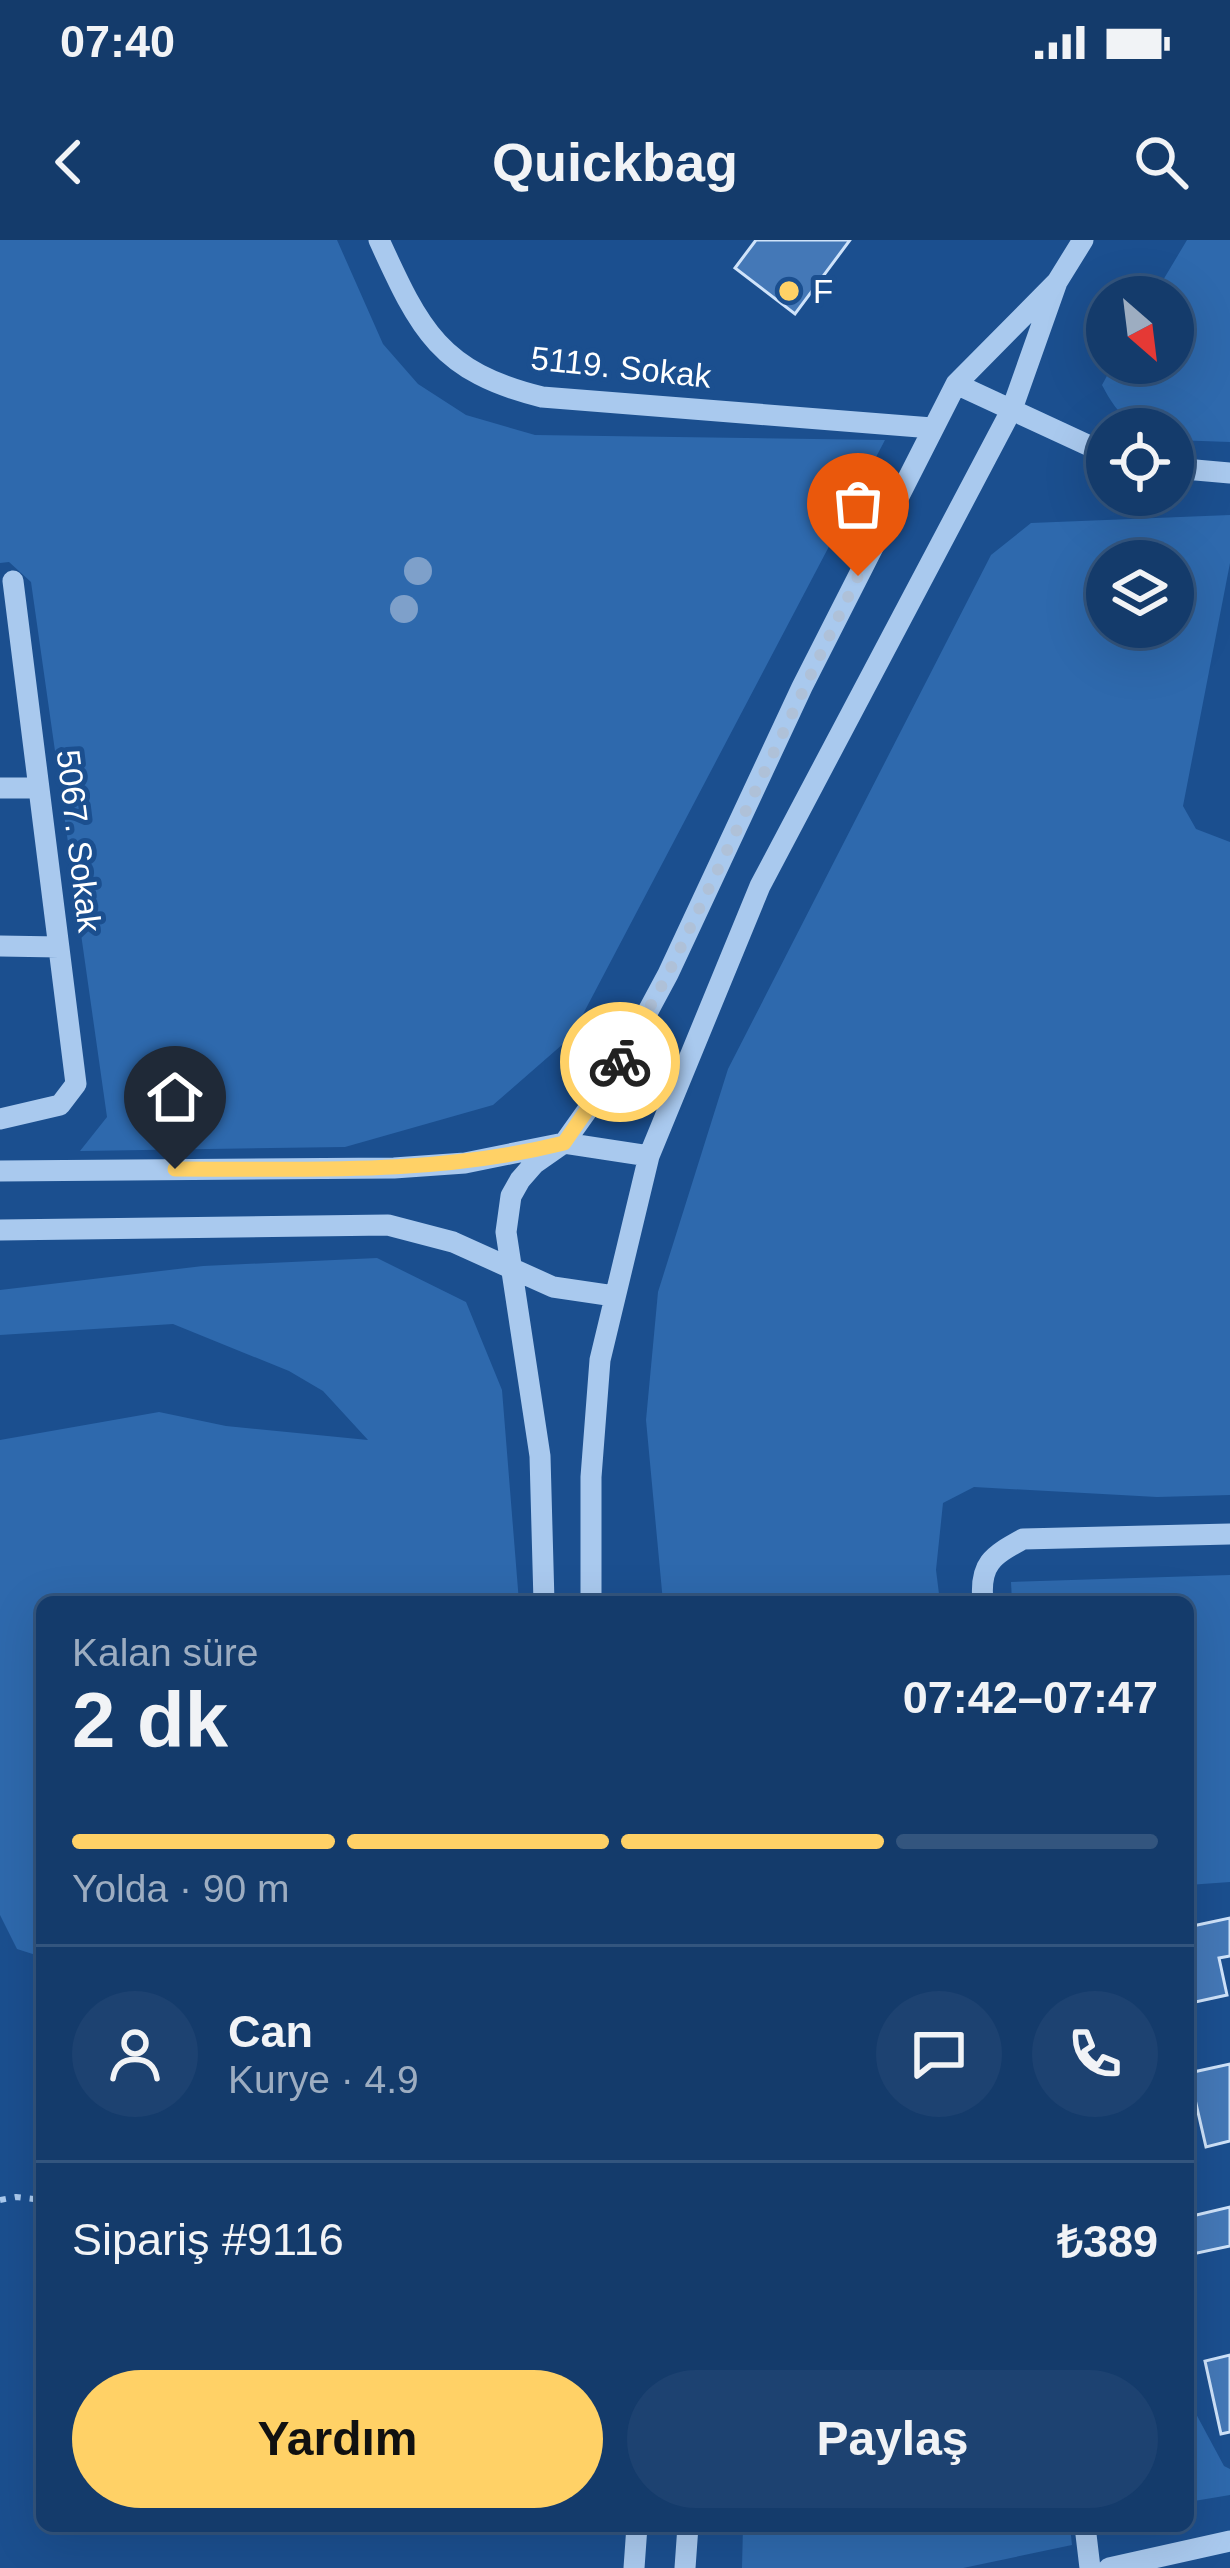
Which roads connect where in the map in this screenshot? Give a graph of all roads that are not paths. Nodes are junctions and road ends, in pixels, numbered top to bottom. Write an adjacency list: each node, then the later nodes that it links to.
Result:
1 (379, 240): 6 (street, 5119. Sokak)
2 (1083, 240): 3 (street)
3 (1057, 282): 4 (street); 5 (street)
4 (956, 384): 5 (street); 6 (street)
5 (1012, 409): 7 (street); 17 (street)
6 (932, 428): 16 (street)
7 (1086, 444)
8 (1194, 470): 9 (street)
9 (1230, 473)
10 (13, 580): 12 (street, 5067. Sokak)
11 (0, 788): 12 (street)
12 (39, 788): 14 (street, 5067. Sokak)
13 (0, 946): 14 (street)
14 (59, 947): 15 (street, 5067. Sokak)
15 (0, 1119)
16 (564, 1143): 17 (street); 18 (street); 20 (street)
17 (649, 1156): 21 (street)
18 (0, 1171)
19 (0, 1230): 20 (street)
20 (510, 1267): 21 (street); 23 (street)
21 (614, 1296): 24 (street)
22 (1230, 1534): 25 (street)
23 (544, 1596)
24 (592, 1596)
25 (982, 1596)
26 (637, 2532): 30 (street)
27 (688, 2532): 31 (street)
28 (1085, 2532): 32 (street)
29 (1230, 2540): 33 (street)
30 (634, 2568)
31 (686, 2568)
32 (1090, 2568)
33 (1108, 2568)

